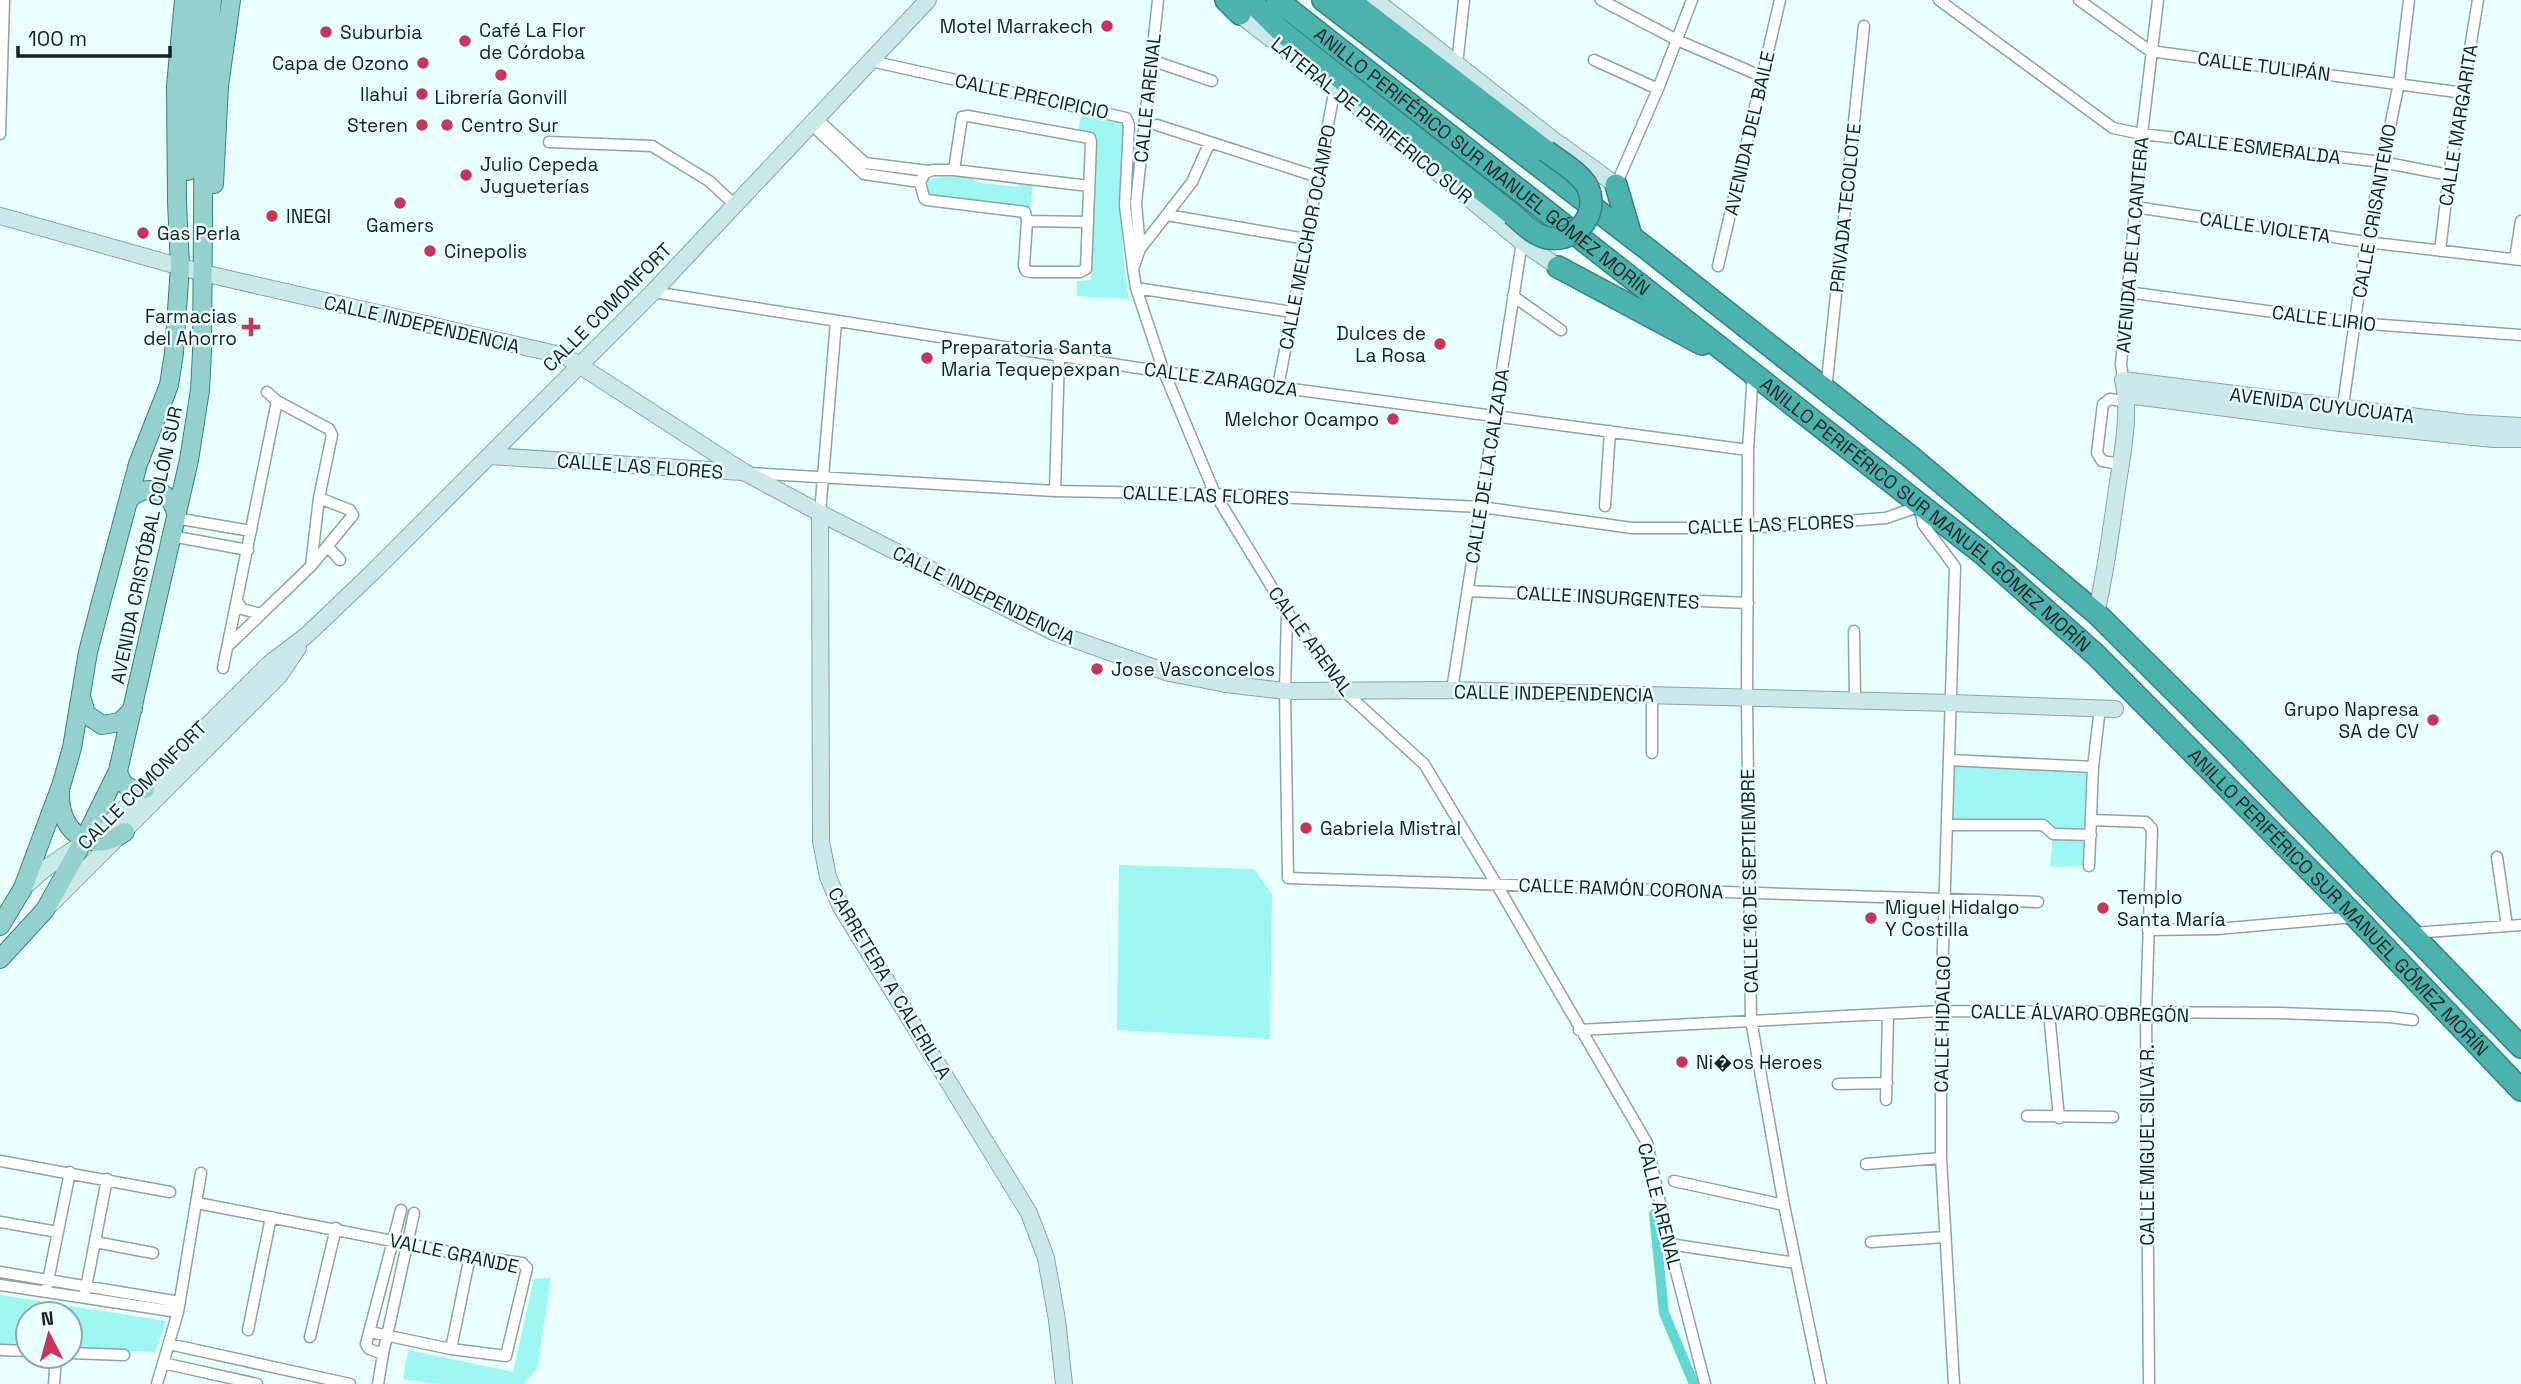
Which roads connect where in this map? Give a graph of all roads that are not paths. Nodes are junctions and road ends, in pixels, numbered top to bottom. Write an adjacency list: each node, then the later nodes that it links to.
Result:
1 (5, 0): 41 (street)
2 (175, 0): 24 (street)
3 (184, 0): 24 (main road, AVENIDA CRISTÓBAL COLÓN SUR)
4 (198, 0): 65 (main road)
5 (212, 0): 67 (main road, AVENIDA CRISTÓBAL COLÓN SUR)
6 (231, 0): 67 (main road)
7 (928, 0): 29 (street, CALLE COMONFORT)
8 (1158, 0): 28 (street, CALLE ARENAL)
9 (1220, 0): 23 (street, LATERAL DE PERIFÉRICO SUR)
10 (1277, 0): 83 (highway, ANILLO PERIFÉRICO SUR MANUEL GÓMEZ MORÍN)
11 (1323, 0): 59 (highway, ANILLO PERIFÉRICO SUR MANUEL GÓMEZ MORÍN)
12 (1349, 0): 23 (highway, bridge)
13 (1464, 0): 31 (street)
14 (1601, 0): 26 (street)
15 (1692, 0): 26 (street)
16 (1780, 0): 32 (street, AVENIDA DEL BAILE)
17 (1939, 0): 40 (street, CALLE ESMERALDA)
18 (2079, 0): 27 (street, CALLE TULIPÁN)
19 (2158, 0): 27 (street, AVENIDA DE LA CANTERA)
20 (2409, 0): 34 (street, CALLE CRISANTEMO)
21 (2478, 0): 37 (street, CALLE MARGARITA)
22 (1382, 3): 31 (street)
23 (1239, 5): 35 (street, LATERAL DE PERIFÉRICO SUR)
24 (182, 19): 65 (main road, AVENIDA CRISTÓBAL COLÓN SUR)
25 (1864, 26): 85 (street, PRIVADA TECOLOTE)
26 (1677, 40): 32 (street); 36 (street)
27 (2150, 51): 34 (street, CALLE TULIPÁN); 40 (street, AVENIDA DE LA CANTERA)
28 (1152, 60): 33 (street); 63 (street, CALLE ARENAL)
29 (871, 61): 38 (street, CALLE COMONFORT); 70 (street, CALLE PRECIPICIO)
30 (1594, 61): 36 (street)
31 (1457, 65): 50 (street)
32 (1763, 77): 68 (street, AVENIDA DEL BAILE)
33 (1212, 81)
34 (2399, 83): 37 (street, CALLE TULIPÁN); 44 (street, CALLE CRISANTEMO)
35 (1335, 88): 48 (street, CALLE MELCHOR OCAMPO); 61 (street, LATERAL DE PERIFÉRICO SUR)
36 (1658, 89): 50 (street)
37 (2464, 93): 47 (street, CALLE MARGARITA)
38 (814, 122): 46 (street); 49 (street); 52 (street, CALLE COMONFORT)
39 (1157, 125): 43 (street)
40 (2141, 134): 44 (street, CALLE ESMERALDA); 53 (street, AVENIDA DE LA CANTERA)
41 (0, 135)
42 (550, 142): 52 (street)
43 (1210, 142): 48 (street); 54 (street)
44 (2382, 162): 47 (street, CALLE ESMERALDA); 62 (street, CALLE CRISANTEMO)
45 (954, 170): 46 (street); 51 (street); 51 (street)
46 (928, 171): 49 (street)
47 (2449, 175): 64 (street, CALLE MARGARITA)
48 (1318, 177): 60 (street, CALLE MELCHOR OCAMPO)
49 (920, 182): 57 (street)
50 (1616, 185): 59 (highway)
51 (1089, 186): 58 (street)
52 (736, 206): 72 (street, CALLE COMONFORT)
53 (2135, 207): 62 (street, CALLE VIOLETA); 73 (street, AVENIDA DE LA CANTERA)
54 (1167, 215): 60 (street); 63 (street)
55 (0, 216): 65 (street, CALLE INDEPENDENCIA)
56 (2521, 220): 66 (street)
57 (1027, 221): 58 (street); 58 (street)
58 (1088, 222)
59 (1631, 236): 85 (highway, ANILLO PERIFÉRICO SUR MANUEL GÓMEZ MORÍN)
60 (1306, 239): 75 (street, CALLE MELCHOR OCAMPO)
61 (1522, 242): 69 (street, LATERAL DE PERIFÉRICO SUR); 74 (street, CALLE DE LA CALZADA)
62 (2366, 242): 64 (street, CALLE VIOLETA); 77 (street, CALLE CRISANTEMO)
63 (1140, 249): 70 (street, CALLE ARENAL)
64 (2440, 251): 66 (street, CALLE VIOLETA)
65 (180, 260): 67 (street, CALLE INDEPENDENCIA); 102 (main road, AVENIDA CRISTÓBAL COLÓN SUR)
66 (2518, 260)
67 (203, 264): 81 (street, CALLE INDEPENDENCIA); 107 (main road, AVENIDA CRISTÓBAL COLÓN SUR)
68 (1718, 266)
69 (1558, 267): 83 (highway)
70 (1133, 269): 71 (street, CALLE ARENAL)
71 (1136, 288): 75 (street); 82 (street, CALLE ARENAL)
72 (653, 292): 76 (street, CALLE ZARAGOZA); 81 (street, CALLE COMONFORT)
73 (2127, 292): 77 (street, CALLE LIRIO); 87 (street, AVENIDA DE LA CANTERA)
74 (1513, 296): 78 (street); 89 (street, CALLE DE LA CALZADA)
75 (1292, 312): 84 (street, CALLE MELCHOR OCAMPO)
76 (836, 322): 80 (street, CALLE ZARAGOZA); 98 (street)
77 (2355, 323): 79 (street, CALLE LIRIO); 90 (street, CALLE CRISANTEMO)
78 (1561, 330)
79 (2521, 335)
80 (1059, 356): 82 (street, CALLE ZARAGOZA); 99 (street)
81 (578, 364): 95 (street, CALLE COMONFORT); 97 (street, CALLE INDEPENDENCIA)
82 (1164, 372): 84 (street, CALLE ZARAGOZA); 100 (street, CALLE ARENAL)
83 (1753, 372): 94 (street, CALLE 16 DE SEPTIEMBRE); 104 (highway, ANILLO PERIFÉRICO SUR MANUEL GÓMEZ MORÍN)
84 (1278, 387): 89 (street, CALLE ZARAGOZA)
85 (1826, 390): 118 (highway, ANILLO PERIFÉRICO SUR MANUEL GÓMEZ MORÍN)
86 (267, 392): 88 (street)
87 (2126, 392): 90 (street, AVENIDA CUYUCUATA); 96 (street, AVENIDA DE LA CANTERA); 96 (street)
88 (277, 401): 101 (street); 109 (street)
89 (1495, 415): 92 (street, CALLE ZARAGOZA); 105 (street, CALLE DE LA CALZADA)
90 (2342, 415): 91 (street, AVENIDA CUYUCUATA); 93 (street, AVENIDA CUYUCUATA)
91 (2521, 426)
92 (1610, 431): 94 (street, CALLE ZARAGOZA); 103 (street)
93 (2521, 439)
94 (1748, 450): 108 (street, CALLE 16 DE SEPTIEMBRE)
95 (490, 456): 97 (street, CALLE LAS FLORES); 121 (street, CALLE COMONFORT)
96 (2120, 464): 118 (street, AVENIDA DE LA CANTERA)
97 (744, 472): 98 (street, CALLE LAS FLORES); 106 (street, CALLE INDEPENDENCIA)
98 (822, 476): 99 (street, CALLE LAS FLORES); 106 (street)
99 (1055, 491): 100 (street, CALLE LAS FLORES)
100 (1215, 494): 105 (street, CALLE LAS FLORES); 117 (street, CALLE ARENAL)
101 (319, 498): 110 (street); 113 (street)
102 (128, 501): 107 (main road); 128 (main road, AVENIDA CRISTÓBAL COLÓN SUR)
103 (1605, 506)
104 (1920, 506): 108 (street, CALLE LAS FLORES); 131 (street, CALLE HIDALGO); 153 (highway, ANILLO PERIFÉRICO SUR MANUEL GÓMEZ MORÍN)
105 (1481, 507): 108 (street, CALLE LAS FLORES); 114 (street, CALLE DE LA CALZADA)
106 (820, 513): 125 (street, CALLE INDEPENDENCIA); 219 (street, CARRETERA A CALERILLA)
107 (174, 522): 109 (street); 111 (street); 132 (main road, AVENIDA CRISTÓBAL COLÓN SUR)
108 (1749, 528): 116 (street, CALLE 16 DE SEPTIEMBRE)
109 (251, 531): 111 (street)
110 (328, 547): 112 (street); 113 (street)
111 (247, 550): 115 (street)
112 (340, 560)
113 (311, 566): 119 (street)
114 (1468, 591): 116 (street, CALLE INSURGENTES); 124 (street, CALLE DE LA CALZADA)
115 (237, 601): 119 (street); 122 (street)
116 (1748, 603): 129 (street, CALLE 16 DE SEPTIEMBRE)
117 (1287, 612): 125 (street); 126 (street, CALLE ARENAL)
118 (2096, 613): 158 (highway, ANILLO PERIFÉRICO SUR MANUEL GÓMEZ MORÍN)
119 (261, 614): 122 (street)
120 (1854, 631): 130 (street)
121 (307, 635): 139 (street, CALLE COMONFORT); 142 (street, CALLE COMONFORT)
122 (227, 648): 123 (street)
123 (223, 668)
124 (1452, 690): 126 (street, CALLE INDEPENDENCIA); 127 (street, CALLE INDEPENDENCIA)
125 (1285, 691): 126 (street, CALLE INDEPENDENCIA); 147 (street, CALLE RAMÓN CORONA)
126 (1343, 691): 147 (street, CALLE ARENAL)
127 (1652, 695): 129 (street, CALLE INDEPENDENCIA); 134 (street)
128 (81, 696): 132 (main road); 138 (main road, AVENIDA CRISTÓBAL COLÓN SUR)
129 (1747, 699): 130 (street, CALLE INDEPENDENCIA); 149 (street, CALLE 16 DE SEPTIEMBRE)
130 (1855, 701): 131 (street, CALLE INDEPENDENCIA)
131 (1951, 703): 133 (street, CALLE INDEPENDENCIA); 135 (street, CALLE HIDALGO)
132 (133, 709): 137 (main road, AVENIDA CRISTÓBAL COLÓN SUR)
133 (2108, 709): 136 (street)
134 (1652, 753)
135 (1949, 760): 136 (street); 141 (street, CALLE HIDALGO)
136 (2093, 767): 140 (street)
137 (118, 771): 139 (main road); 144 (main road, AVENIDA CRISTÓBAL COLÓN SUR)
138 (61, 786): 144 (main road); 148 (main road, AVENIDA CRISTÓBAL COLÓN SUR)
139 (145, 789): 144 (street, CALLE COMONFORT)
140 (2091, 820): 143 (street); 157 (street, CALLE MIGUEL SILVA R.)
141 (1947, 825): 143 (street); 150 (street, CALLE HIDALGO)
142 (125, 832): 144 (main road); 152 (street, CALLE COMONFORT)
143 (2091, 835): 146 (street)
144 (84, 840): 148 (street, CALLE COMONFORT); 152 (main road, AVENIDA CRISTÓBAL COLÓN SUR)
145 (2497, 857): 156 (street)
146 (2089, 866)
147 (1497, 884): 149 (street, CALLE RAMÓN CORONA); 166 (street, CALLE ARENAL)
148 (23, 888): 155 (main road, CALLE COMONFORT)
149 (1750, 893): 150 (street, CALLE RAMÓN CORONA); 164 (street, CALLE 16 DE SEPTIEMBRE)
150 (1945, 899): 151 (street, CALLE RAMÓN CORONA); 160 (street, CALLE HIDALGO)
151 (2038, 902)
152 (45, 910): 159 (main road, CALLE COMONFORT)
153 (2356, 917): 157 (street); 170 (highway, ANILLO PERIFÉRICO SUR MANUEL GÓMEZ MORÍN)
154 (2521, 925): 156 (street)
155 (0, 926)
156 (2507, 926): 158 (street)
157 (2148, 930): 163 (street, CALLE MIGUEL SILVA R.)
158 (2413, 933): 167 (highway, ANILLO PERIFÉRICO SUR MANUEL GÓMEZ MORÍN)
159 (0, 959)
160 (1941, 1011): 161 (street, CALLE ÁLVARO OBREGÓN); 162 (street, CALLE ÁLVARO OBREGÓN); 175 (street, CALLE HIDALGO)
161 (2049, 1013): 163 (street, CALLE ÁLVARO OBREGÓN); 174 (street)
162 (1888, 1014): 164 (street, CALLE ÁLVARO OBREGÓN); 168 (street)
163 (2146, 1014): 165 (street, CALLE ÁLVARO OBREGÓN); 223 (street, CALLE MIGUEL SILVA R.)
164 (1751, 1020): 166 (street, CALLE ÁLVARO OBREGÓN); 184 (street, CALLE 16 DE SEPTIEMBRE)
165 (2413, 1020)
166 (1579, 1030): 196 (street, CALLE ARENAL)
167 (2521, 1047)
168 (1886, 1083): 169 (street); 171 (street)
169 (1838, 1084)
170 (2521, 1090)
171 (1886, 1100)
172 (2027, 1116): 174 (street)
173 (2113, 1116): 174 (street)
174 (2059, 1118)
175 (1941, 1158): 177 (street); 191 (street, CALLE HIDALGO)
176 (0, 1161): 178 (street)
177 (1866, 1164)
178 (70, 1172): 180 (street); 190 (street)
179 (201, 1173): 183 (street)
180 (107, 1179): 182 (street); 193 (street)
181 (1674, 1181): 184 (street)
182 (170, 1192)
183 (197, 1203): 187 (street, VALLE GRANDE); 204 (street)
184 (1784, 1205): 199 (street, CALLE 16 DE SEPTIEMBRE)
185 (401, 1210): 192 (street)
186 (414, 1213): 195 (street)
187 (271, 1217): 189 (street, VALLE GRANDE); 205 (street)
188 (0, 1222): 190 (street)
189 (336, 1228): 192 (street, VALLE GRANDE); 208 (street)
190 (58, 1232): 202 (street)
191 (1945, 1237): 194 (street); 222 (street, CALLE HIDALGO)
192 (392, 1239): 195 (street, VALLE GRANDE); 206 (street)
193 (95, 1242): 197 (street); 203 (street)
194 (1871, 1242)
195 (407, 1243): 198 (street, VALLE GRANDE); 207 (street)
196 (1669, 1244): 199 (street); 220 (street, CALLE ARENAL)
197 (153, 1253)
198 (470, 1256): 210 (street); 210 (street, VALLE GRANDE)
199 (1796, 1263): 221 (street, CALLE 16 DE SEPTIEMBRE)
200 (0, 1272): 202 (street)
201 (0, 1285): 202 (street)
202 (47, 1286): 203 (street)
203 (86, 1292): 204 (street)
204 (179, 1307): 209 (street)
205 (248, 1331)
206 (370, 1332): 207 (street, VALLE GRANDE); 212 (street)
207 (387, 1335): 210 (street, VALLE GRANDE); 212 (street)
208 (310, 1337)
209 (169, 1344): 214 (street); 217 (street)
210 (451, 1349)
211 (84, 1354): 213 (street)
212 (383, 1354): 218 (street)
213 (124, 1355)
214 (163, 1363): 215 (street); 216 (street)
215 (157, 1384)
216 (257, 1384)
217 (350, 1384)
218 (378, 1384)
219 (1064, 1384)
220 (1705, 1384)
221 (1821, 1384)
222 (1954, 1384)
223 (2149, 1384)

